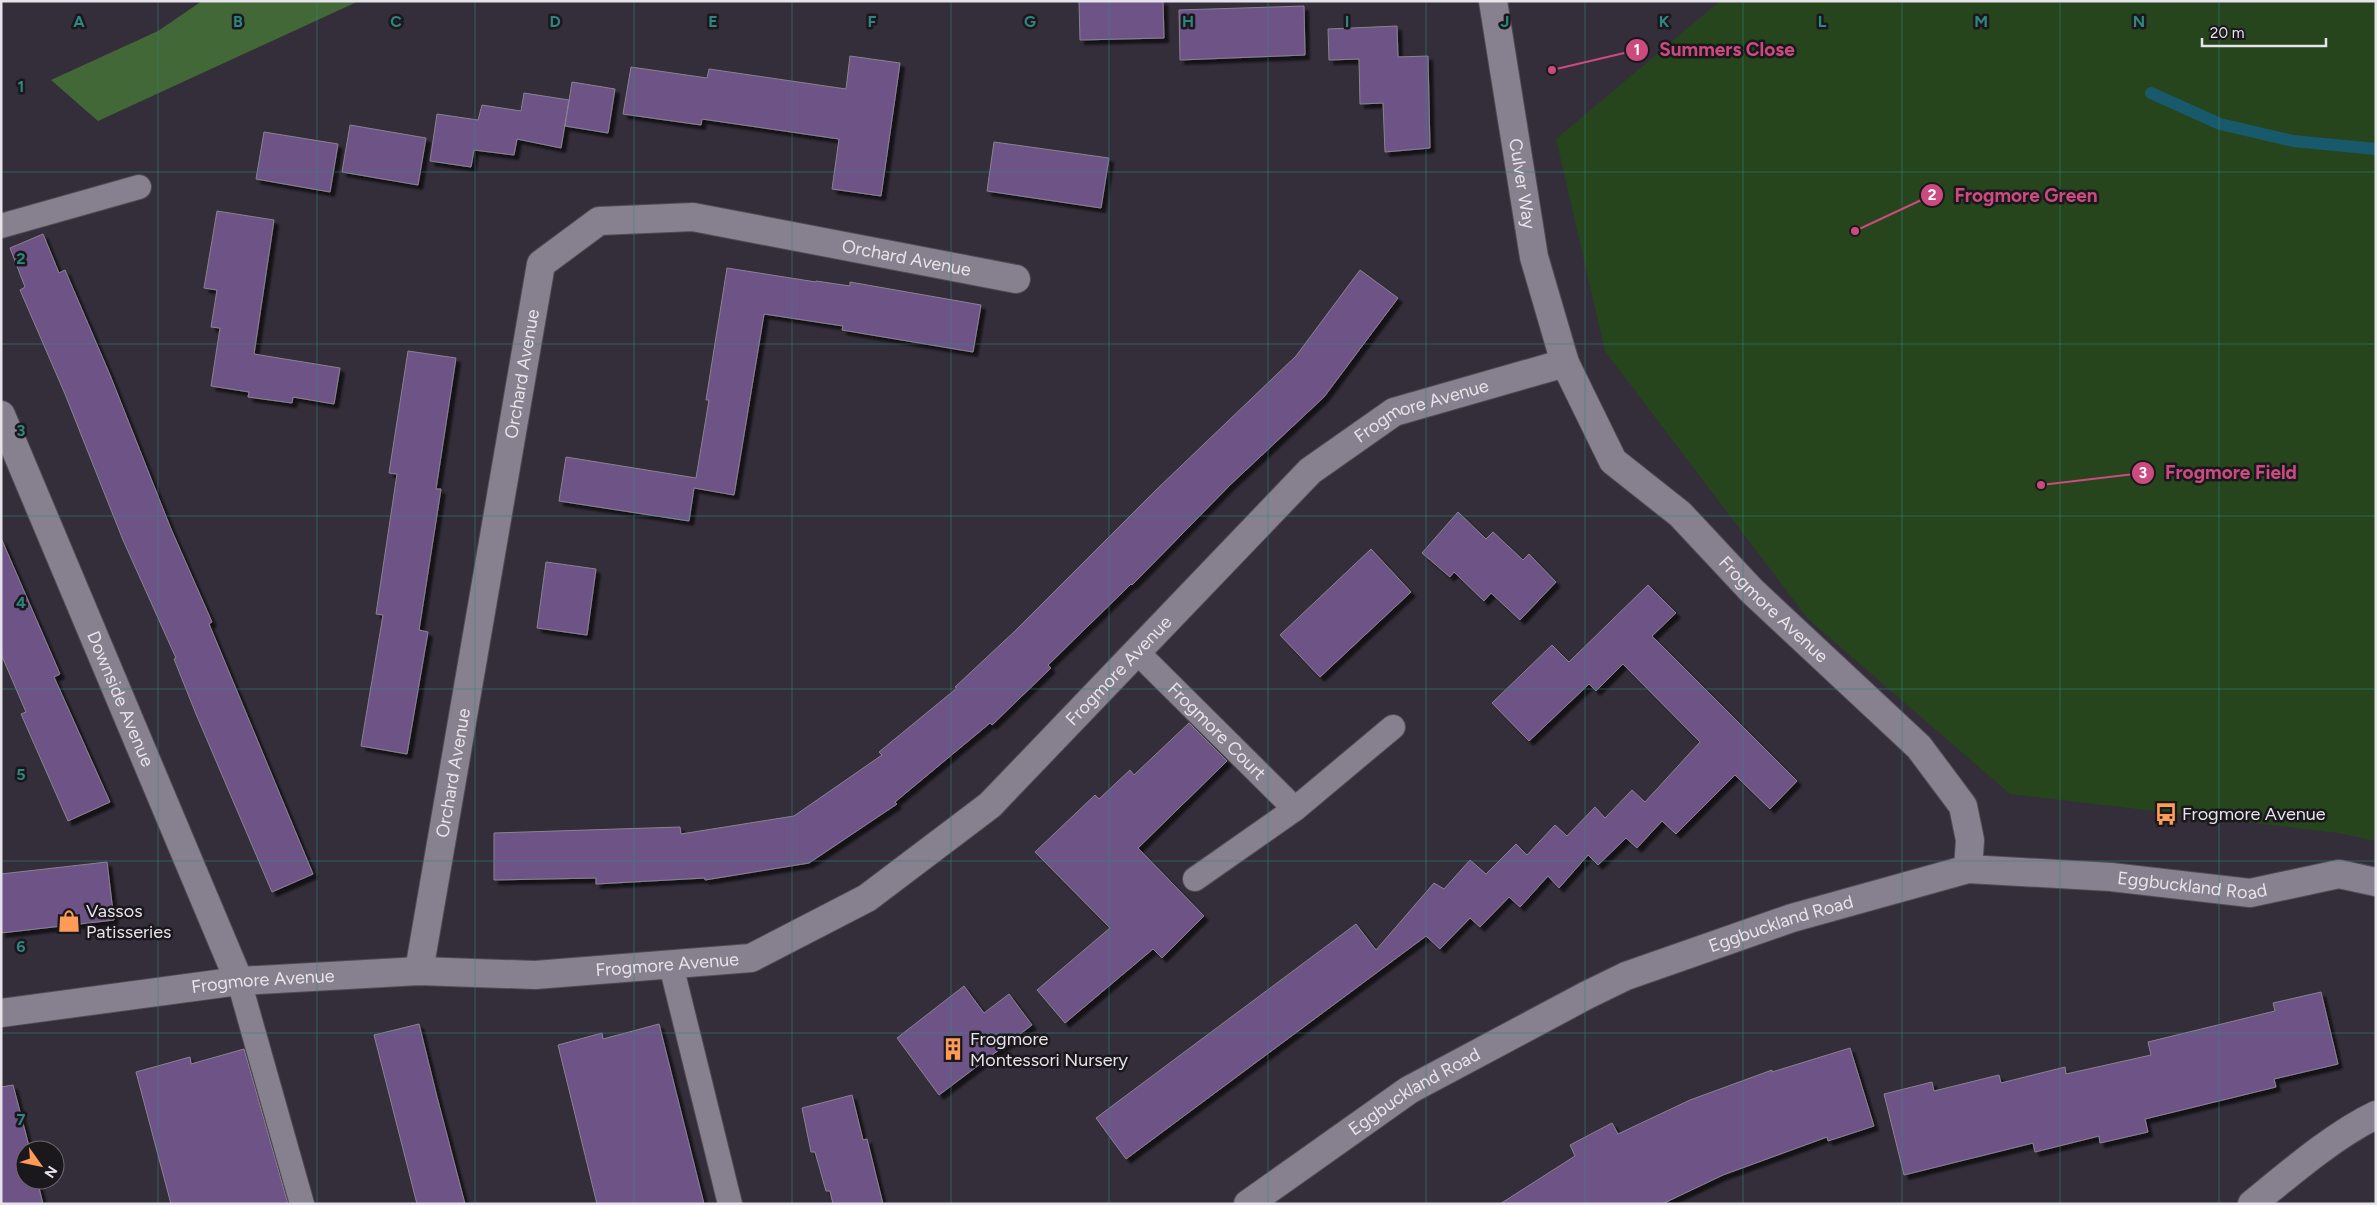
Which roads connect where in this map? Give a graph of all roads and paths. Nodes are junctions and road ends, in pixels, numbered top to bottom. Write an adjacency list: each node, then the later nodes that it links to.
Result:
1 (1488, 4): 5 (street, Culver Way)
2 (139, 187): 3 (lane)
3 (1, 226)
4 (1016, 280): 14 (street, Orchard Avenue)
5 (1565, 363): 7 (street, Frogmore Avenue); 10 (street, Frogmore Avenue)
6 (1, 415): 15 (street, Downside Avenue)
7 (1138, 653): 9 (lane, Frogmore Court); 13 (street, Frogmore Avenue)
8 (1393, 727): 9 (lane)
9 (1295, 809): 11 (lane)
10 (1968, 869): 12 (street, Eggbuckland Road); 20 (street, Eggbuckland Road)
11 (1195, 879)
12 (2376, 882)
13 (671, 965): 14 (street, Frogmore Avenue); 19 (lane)
14 (419, 971): 15 (street, Frogmore Avenue)
15 (239, 981): 16 (street, Frogmore Avenue); 18 (lane)
16 (1, 1013)
17 (2376, 1115): 21 (street)
18 (302, 1204)
19 (730, 1204)
20 (1248, 1204)
21 (2252, 1204)

